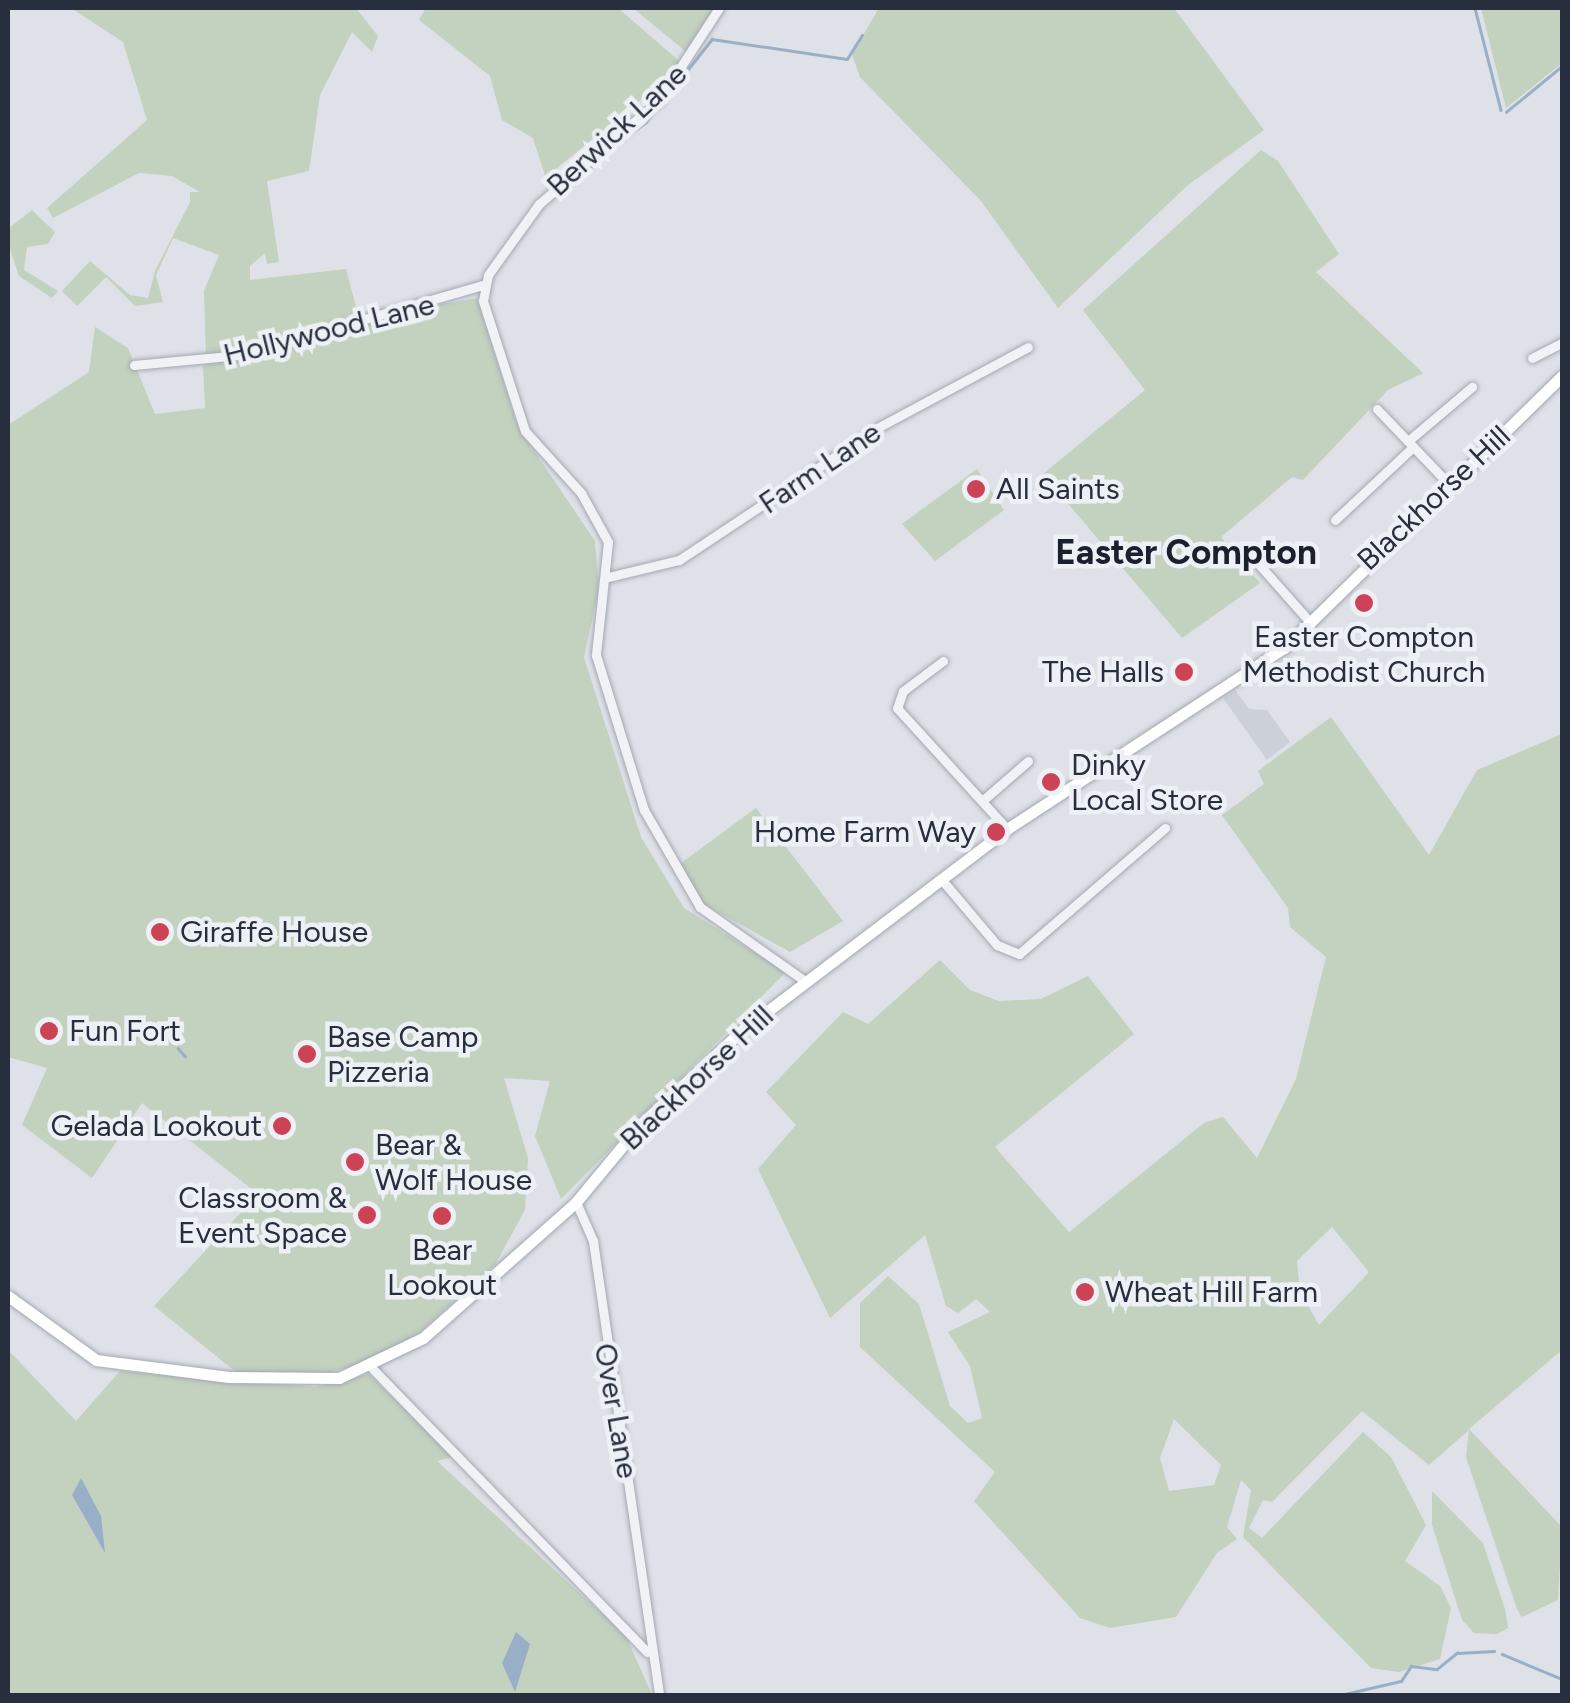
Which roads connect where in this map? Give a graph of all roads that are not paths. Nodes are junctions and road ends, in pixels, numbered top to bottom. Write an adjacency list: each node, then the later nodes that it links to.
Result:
1 (719, 8): 2 (street, Berwick Lane)
2 (483, 284): 3 (street, Hollywood Lane); 4 (street)
3 (464, 295): 4 (street, Hollywood Lane); 8 (street, Hollywood Lane)
4 (483, 301): 18 (street)
5 (1562, 342): 7 (street)
6 (1028, 347): 18 (street, Farm Lane)
7 (1532, 358)
8 (134, 365)
9 (1562, 376): 15 (main road, Blackhorse Hill)
10 (1472, 387): 11 (street)
11 (1458, 399): 12 (street); 14 (street)
12 (1466, 408)
13 (1377, 409): 14 (street)
14 (1411, 444): 15 (street); 16 (street)
15 (1450, 485): 19 (main road, Blackhorse Hill)
16 (1335, 520)
17 (1248, 552): 19 (street)
18 (608, 577): 26 (street)
19 (1309, 622): 24 (main road, Blackhorse Hill)
20 (928, 657): 22 (street)
21 (1028, 761): 22 (street)
22 (982, 801): 24 (street)
23 (1165, 828): 25 (street)
24 (1007, 829): 25 (main road, Blackhorse Hill)
25 (942, 880): 26 (main road, Blackhorse Hill)
26 (804, 981): 27 (main road, Blackhorse Hill)
27 (576, 1202): 29 (main road, Blackhorse Hill); 31 (street, Over Lane)
28 (8, 1296): 29 (main road, Blackhorse Hill)
29 (371, 1367): 30 (street, Over Lane)
30 (615, 1618): 31 (street); 32 (street, Over Lane)
31 (645, 1623): 32 (street, Over Lane)
32 (648, 1653): 33 (street, Over Lane)
33 (660, 1696)

